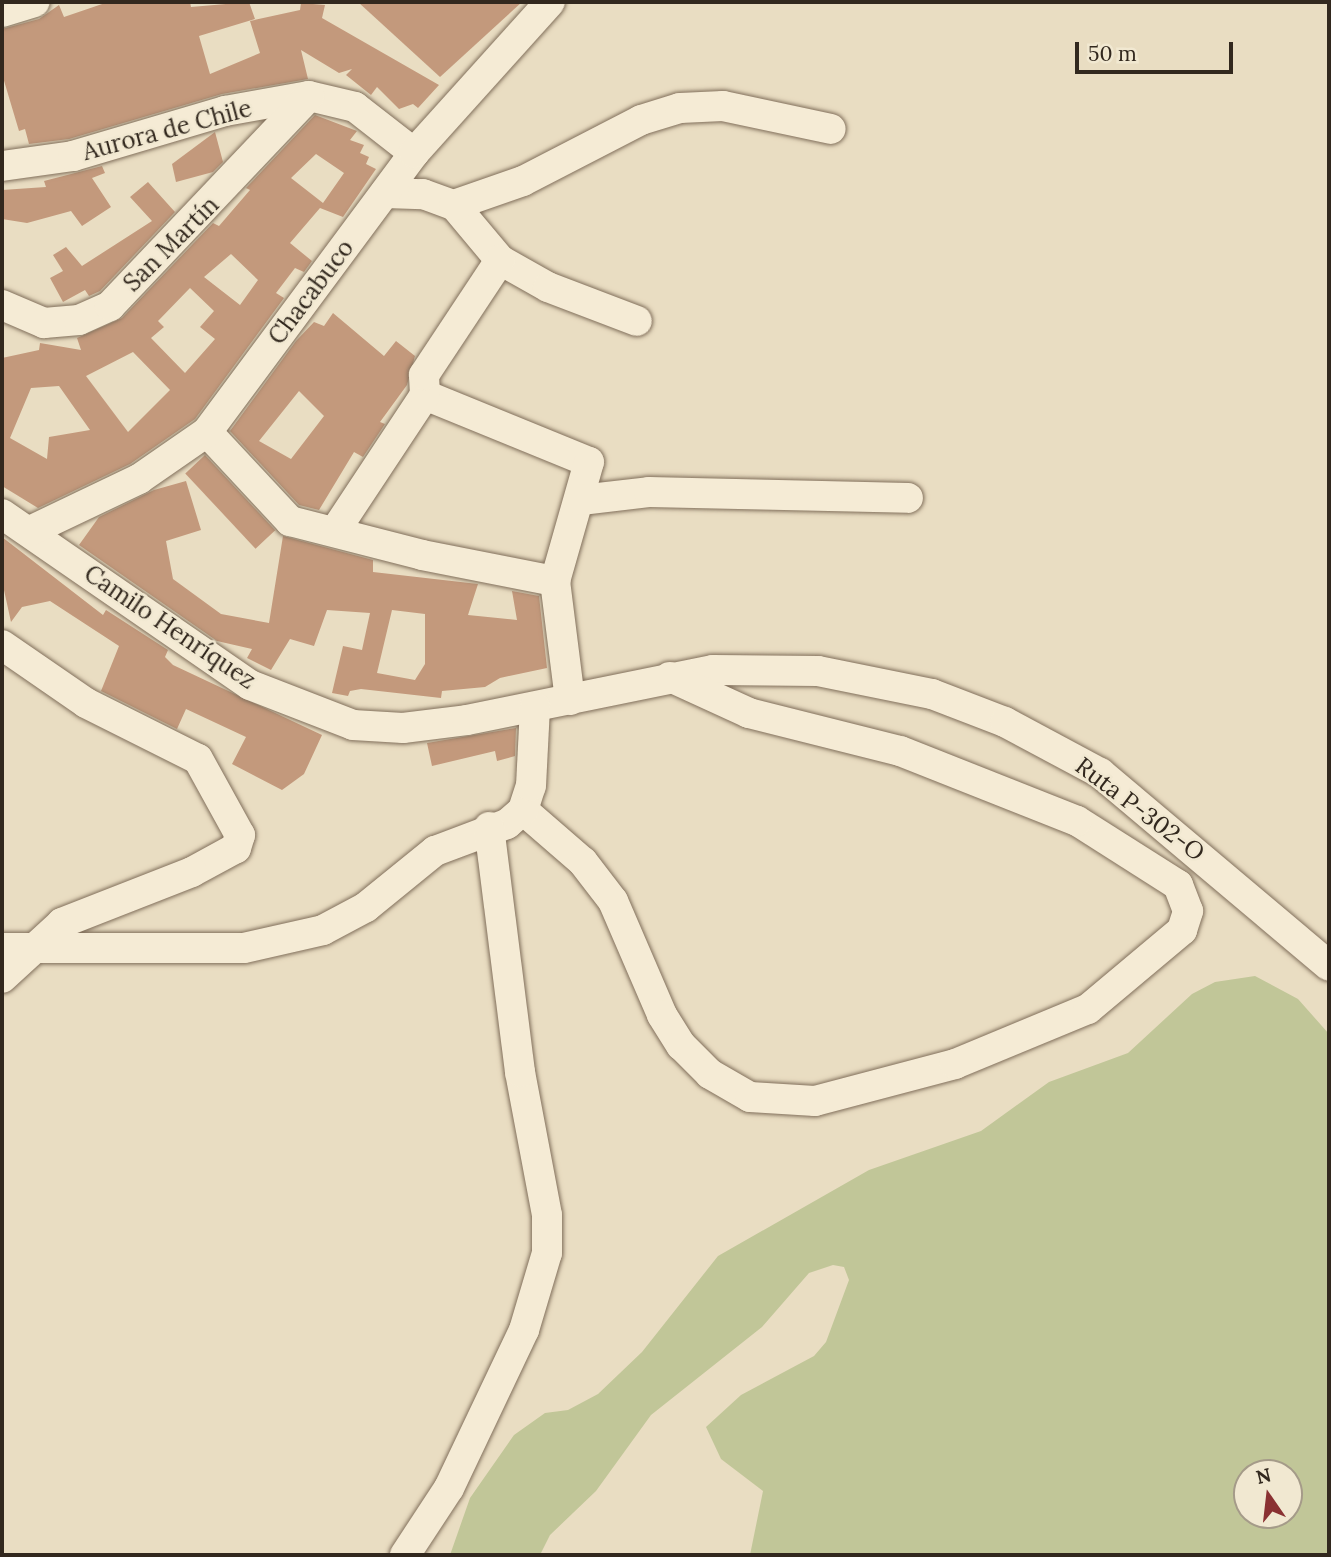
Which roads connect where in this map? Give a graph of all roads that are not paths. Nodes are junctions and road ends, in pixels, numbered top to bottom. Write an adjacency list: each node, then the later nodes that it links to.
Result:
1 (34, 2): 3 (street)
2 (555, 3): 6 (street, Chacabuco)
3 (2, 12)
4 (321, 97): 6 (street); 7 (street, Aurora de Chile); 11 (street, San Martín)
5 (831, 129): 9 (street)
6 (414, 153): 8 (street, Chacabuco)
7 (2, 166)
8 (385, 193): 9 (street); 14 (street, Chacabuco)
9 (454, 205): 10 (street)
10 (500, 260): 12 (street); 13 (street)
11 (2, 305)
12 (637, 321)
13 (425, 395): 16 (street); 19 (street)
14 (207, 432): 18 (street, Chacabuco); 19 (street)
15 (908, 498): 16 (street)
16 (581, 500): 20 (street)
17 (2, 514): 18 (street, Camilo Henríquez)
18 (30, 531): 23 (street, Camilo Henríquez)
19 (335, 531): 20 (street)
20 (555, 581): 23 (street)
21 (2, 645): 26 (street)
22 (670, 677): 23 (street, Ruta P-302-O); 24 (street); 28 (street, Ruta P-302-O)
23 (553, 704): 24 (street)
24 (523, 810): 25 (street)
25 (489, 827): 26 (street); 30 (street)
26 (35, 946): 27 (street); 29 (street)
27 (2, 948)
28 (1329, 966)
29 (2, 978)
30 (405, 1555)

